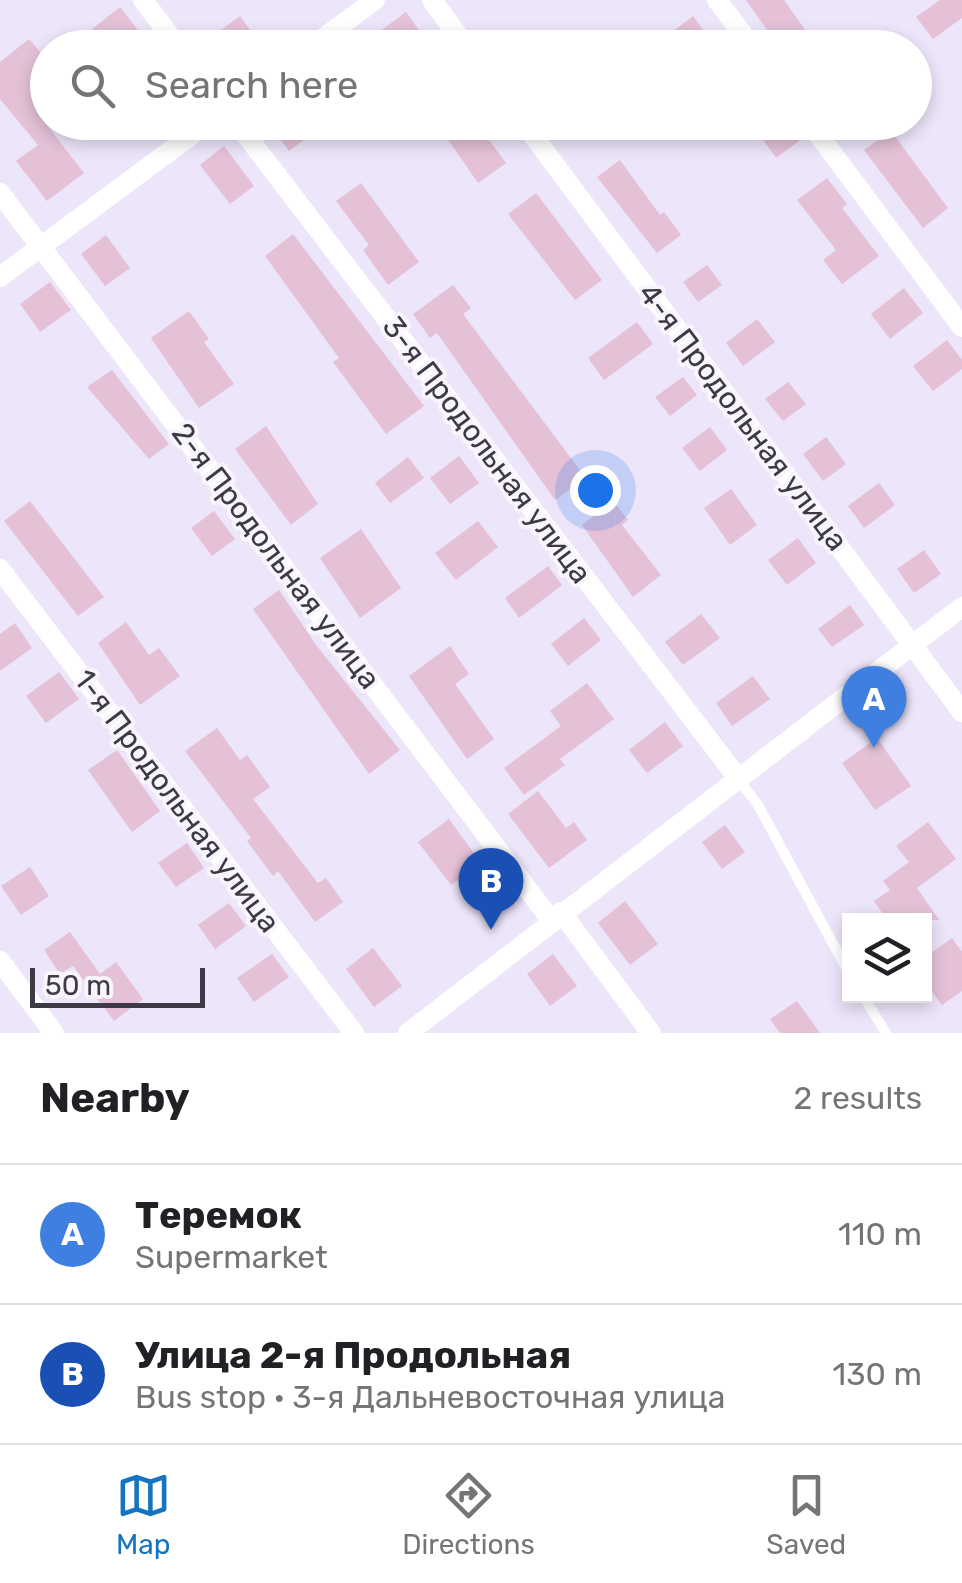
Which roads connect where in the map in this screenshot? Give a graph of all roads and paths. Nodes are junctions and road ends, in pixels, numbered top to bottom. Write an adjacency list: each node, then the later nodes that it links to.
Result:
1 (143, 0): 5 (street)
2 (375, 0): 6 (street)
3 (432, 0): 7 (street)
4 (717, 0): 8 (street)
5 (166, 30)
6 (334, 30)
7 (454, 30)
8 (739, 30)
9 (184, 140): 14 (street)
10 (250, 140): 21 (street, 3-я Продольная улица)
11 (536, 140): 19 (street, 4-я Продольная улица)
12 (822, 140): 16 (street)
13 (0, 193): 14 (street, 2-я Продольная улица)
14 (40, 246): 15 (street); 22 (street, 2-я Продольная улица)
15 (0, 277)
16 (962, 327)
17 (0, 569): 27 (street, 1-я Продольная улица)
18 (962, 607): 19 (street)
19 (913, 644): 20 (street, 4-я Продольная улица); 21 (street)
20 (962, 712)
21 (738, 778): 22 (street); 23 (lane)
22 (556, 916): 28 (street); 29 (street, 2-я Продольная улица)
23 (842, 960)
24 (0, 961): 26 (street)
25 (867, 1003): 30 (lane)
26 (54, 1033)
27 (354, 1033)
28 (408, 1033)
29 (651, 1033)
30 (886, 1033)

